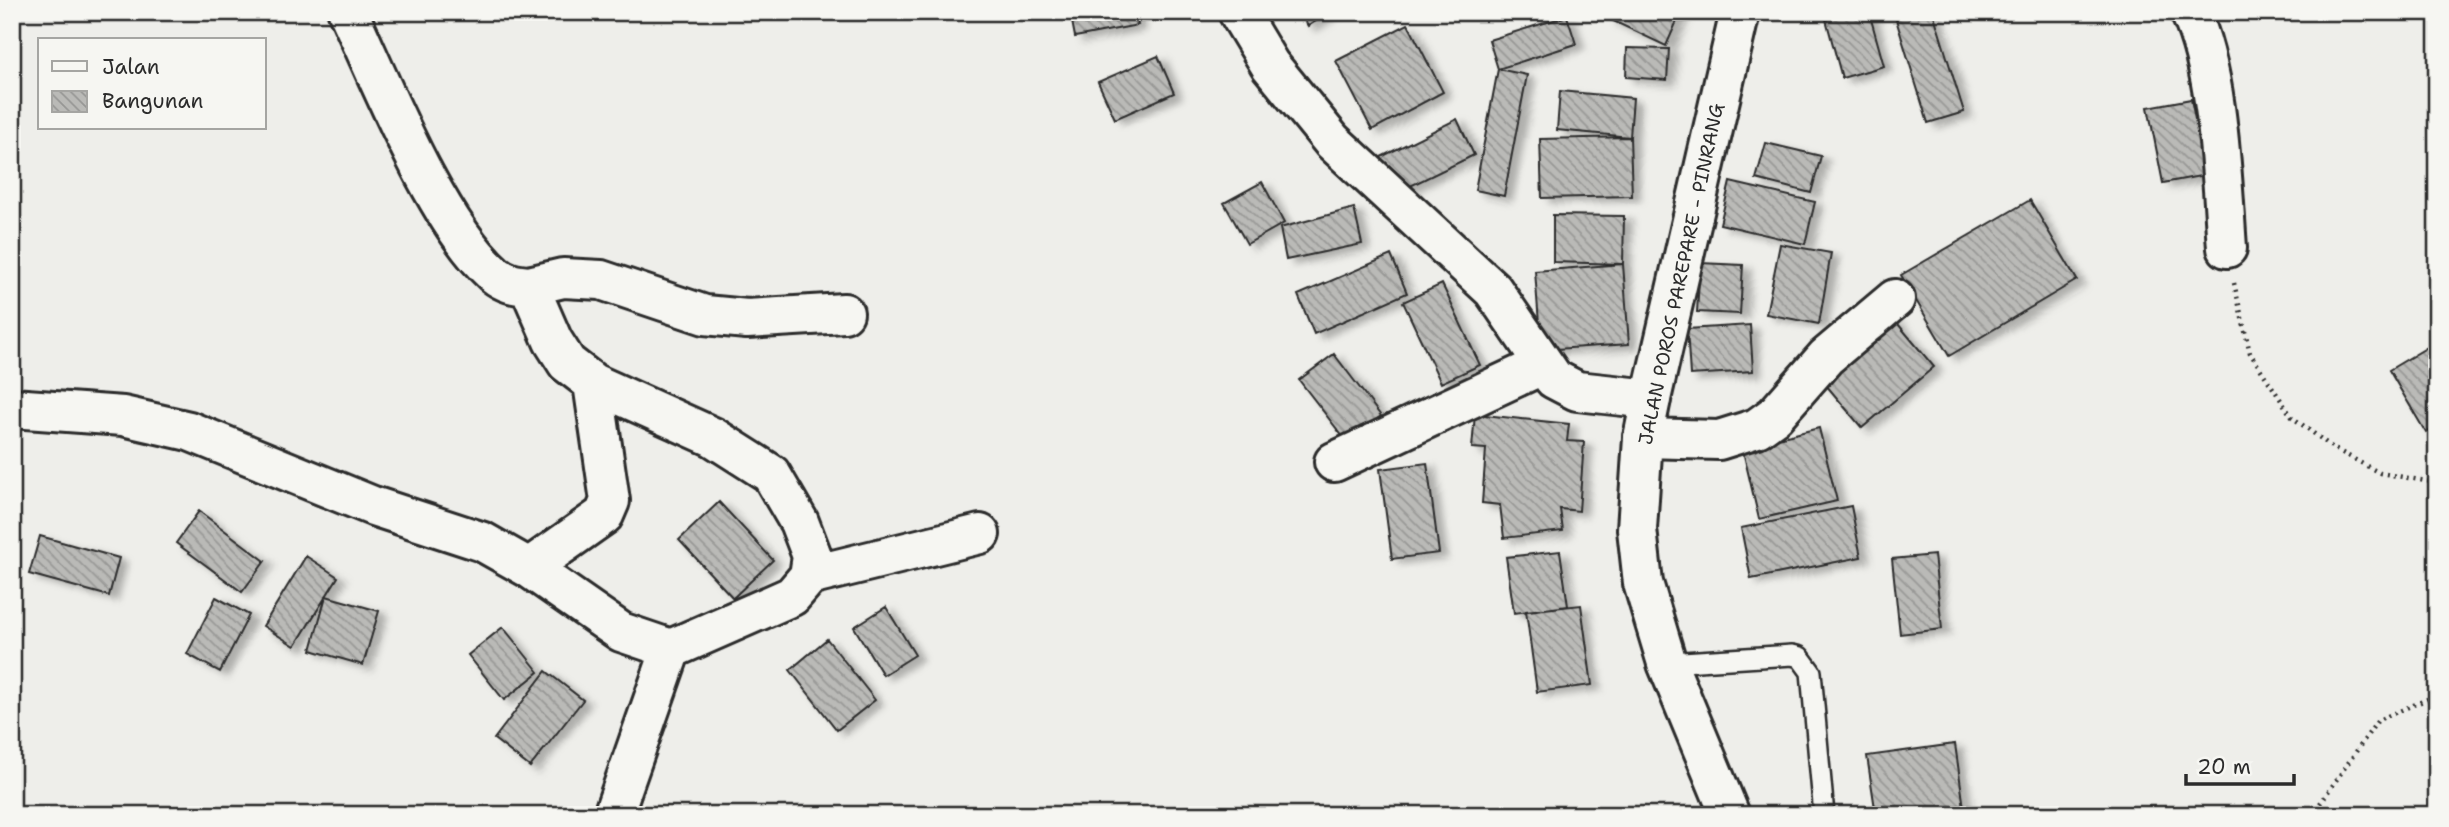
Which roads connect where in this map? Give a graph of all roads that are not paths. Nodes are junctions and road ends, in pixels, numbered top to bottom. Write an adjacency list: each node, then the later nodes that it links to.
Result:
1 (348, 12): 6 (main road)
2 (1238, 12): 9 (main road)
3 (1740, 12): 11 (main road, JALAN POROS PAREPARE - PINRANG)
4 (2190, 12): 5 (main road)
5 (2227, 248)
6 (529, 286): 8 (main road); 10 (main road)
7 (1895, 299): 13 (main road)
8 (844, 313)
9 (1542, 365): 11 (main road); 14 (main road)
10 (593, 383): 16 (main road); 17 (main road)
11 (1651, 399): 13 (main road, JALAN POROS PAREPARE - PINRANG)
12 (12, 408): 16 (main road)
13 (1643, 438): 19 (main road, JALAN POROS PAREPARE - PINRANG)
14 (1334, 462)
15 (979, 534): 17 (main road)
16 (529, 568): 18 (main road)
17 (809, 576): 18 (main road)
18 (671, 649): 20 (main road)
19 (1667, 663): 21 (main road, JALAN POROS PAREPARE - PINRANG); 22 (lane)
20 (613, 815)
21 (1730, 815)
22 (1824, 815)

